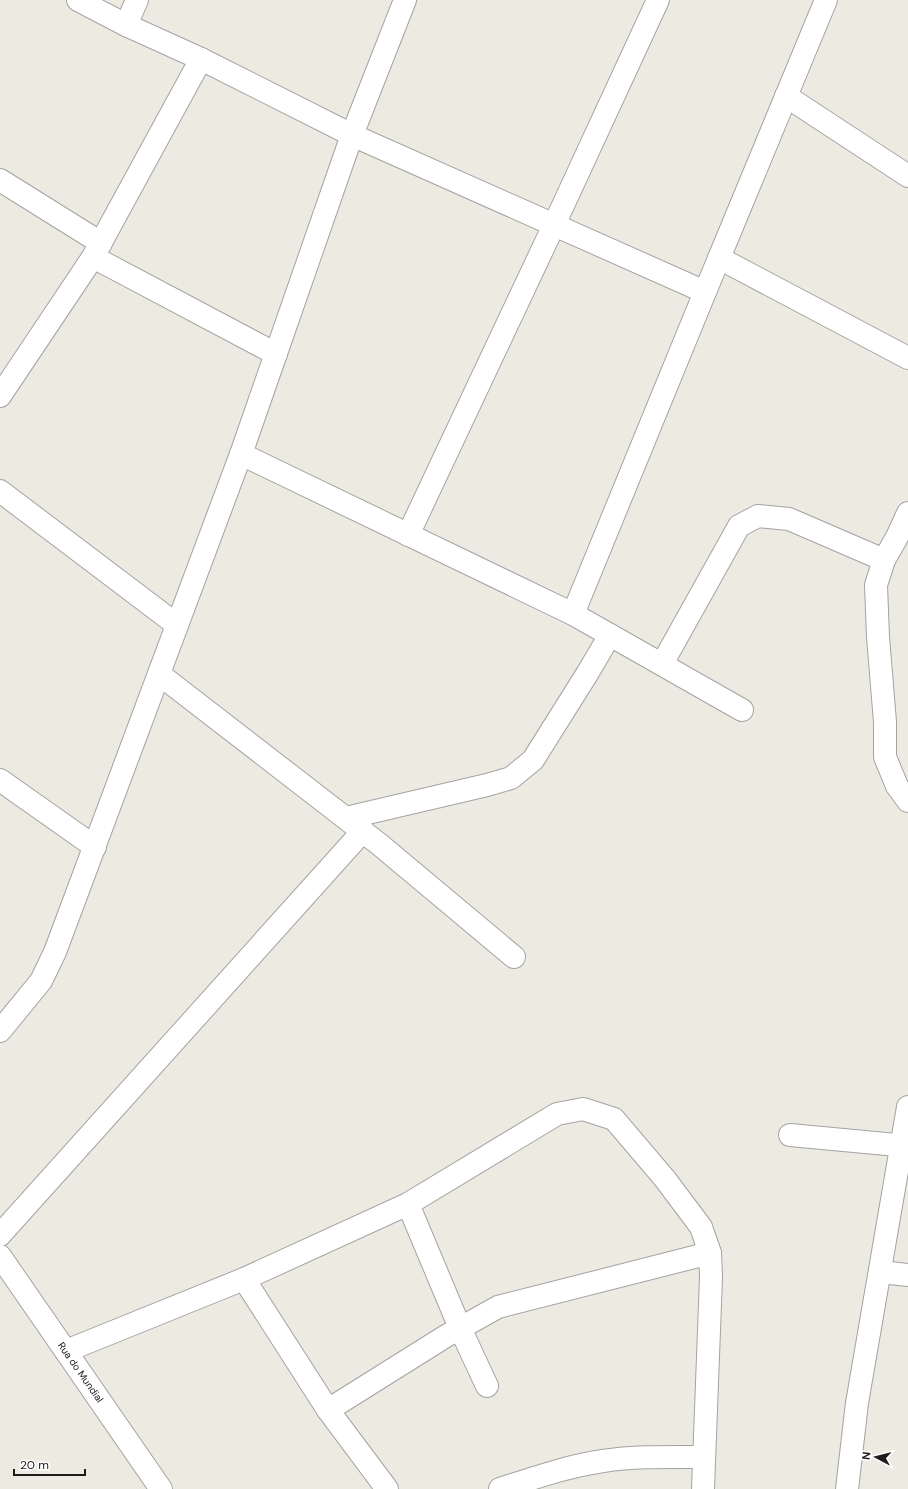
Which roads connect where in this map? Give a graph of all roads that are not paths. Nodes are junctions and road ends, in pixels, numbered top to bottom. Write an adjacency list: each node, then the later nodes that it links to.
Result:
1 (78, 0): 6 (street)
2 (137, 0): 6 (street)
3 (405, 0): 9 (street)
4 (658, 0): 12 (street)
5 (826, 0): 8 (street)
6 (126, 25): 7 (street)
7 (201, 60): 9 (street); 13 (street)
8 (786, 96): 10 (street); 14 (street)
9 (352, 135): 12 (street); 16 (street)
10 (908, 176)
11 (0, 180): 13 (street)
12 (554, 225): 15 (street); 22 (street)
13 (97, 250): 16 (street); 18 (street)
14 (719, 258): 15 (street); 17 (street)
15 (705, 292): 24 (street)
16 (276, 354): 19 (street)
17 (908, 358)
18 (0, 396)
19 (241, 454): 22 (street); 25 (street)
20 (0, 491): 25 (street)
21 (908, 512): 23 (street)
22 (408, 535): 24 (street)
23 (884, 560): 27 (street); 31 (street)
24 (573, 614): 26 (street)
25 (177, 625): 28 (street)
26 (610, 635): 27 (street); 32 (street)
27 (662, 664): 29 (street)
28 (159, 674): 32 (street); 34 (street)
29 (742, 710)
30 (0, 780): 34 (street)
31 (908, 801)
32 (346, 818): 33 (street)
33 (363, 831): 35 (street); 41 (street)
34 (95, 847): 36 (street)
35 (514, 957)
36 (0, 1031)
37 (908, 1107): 39 (street)
38 (790, 1135): 39 (street)
39 (905, 1146): 44 (street)
40 (408, 1204): 42 (street); 46 (street); 47 (street)
41 (0, 1235)
42 (710, 1253): 47 (street); 51 (street)
43 (0, 1256): 48 (street, Rua do Mundial)
44 (881, 1272): 45 (street); 56 (street)
45 (908, 1275)
46 (244, 1279): 48 (street); 50 (street)
47 (460, 1328): 49 (street); 50 (street)
48 (66, 1351): 52 (street, Rua do Mundial)
49 (487, 1386)
50 (328, 1410): 53 (street)
51 (704, 1457): 54 (street); 55 (street)
52 (161, 1489)
53 (387, 1489)
54 (500, 1489)
55 (703, 1489)
56 (847, 1489)

